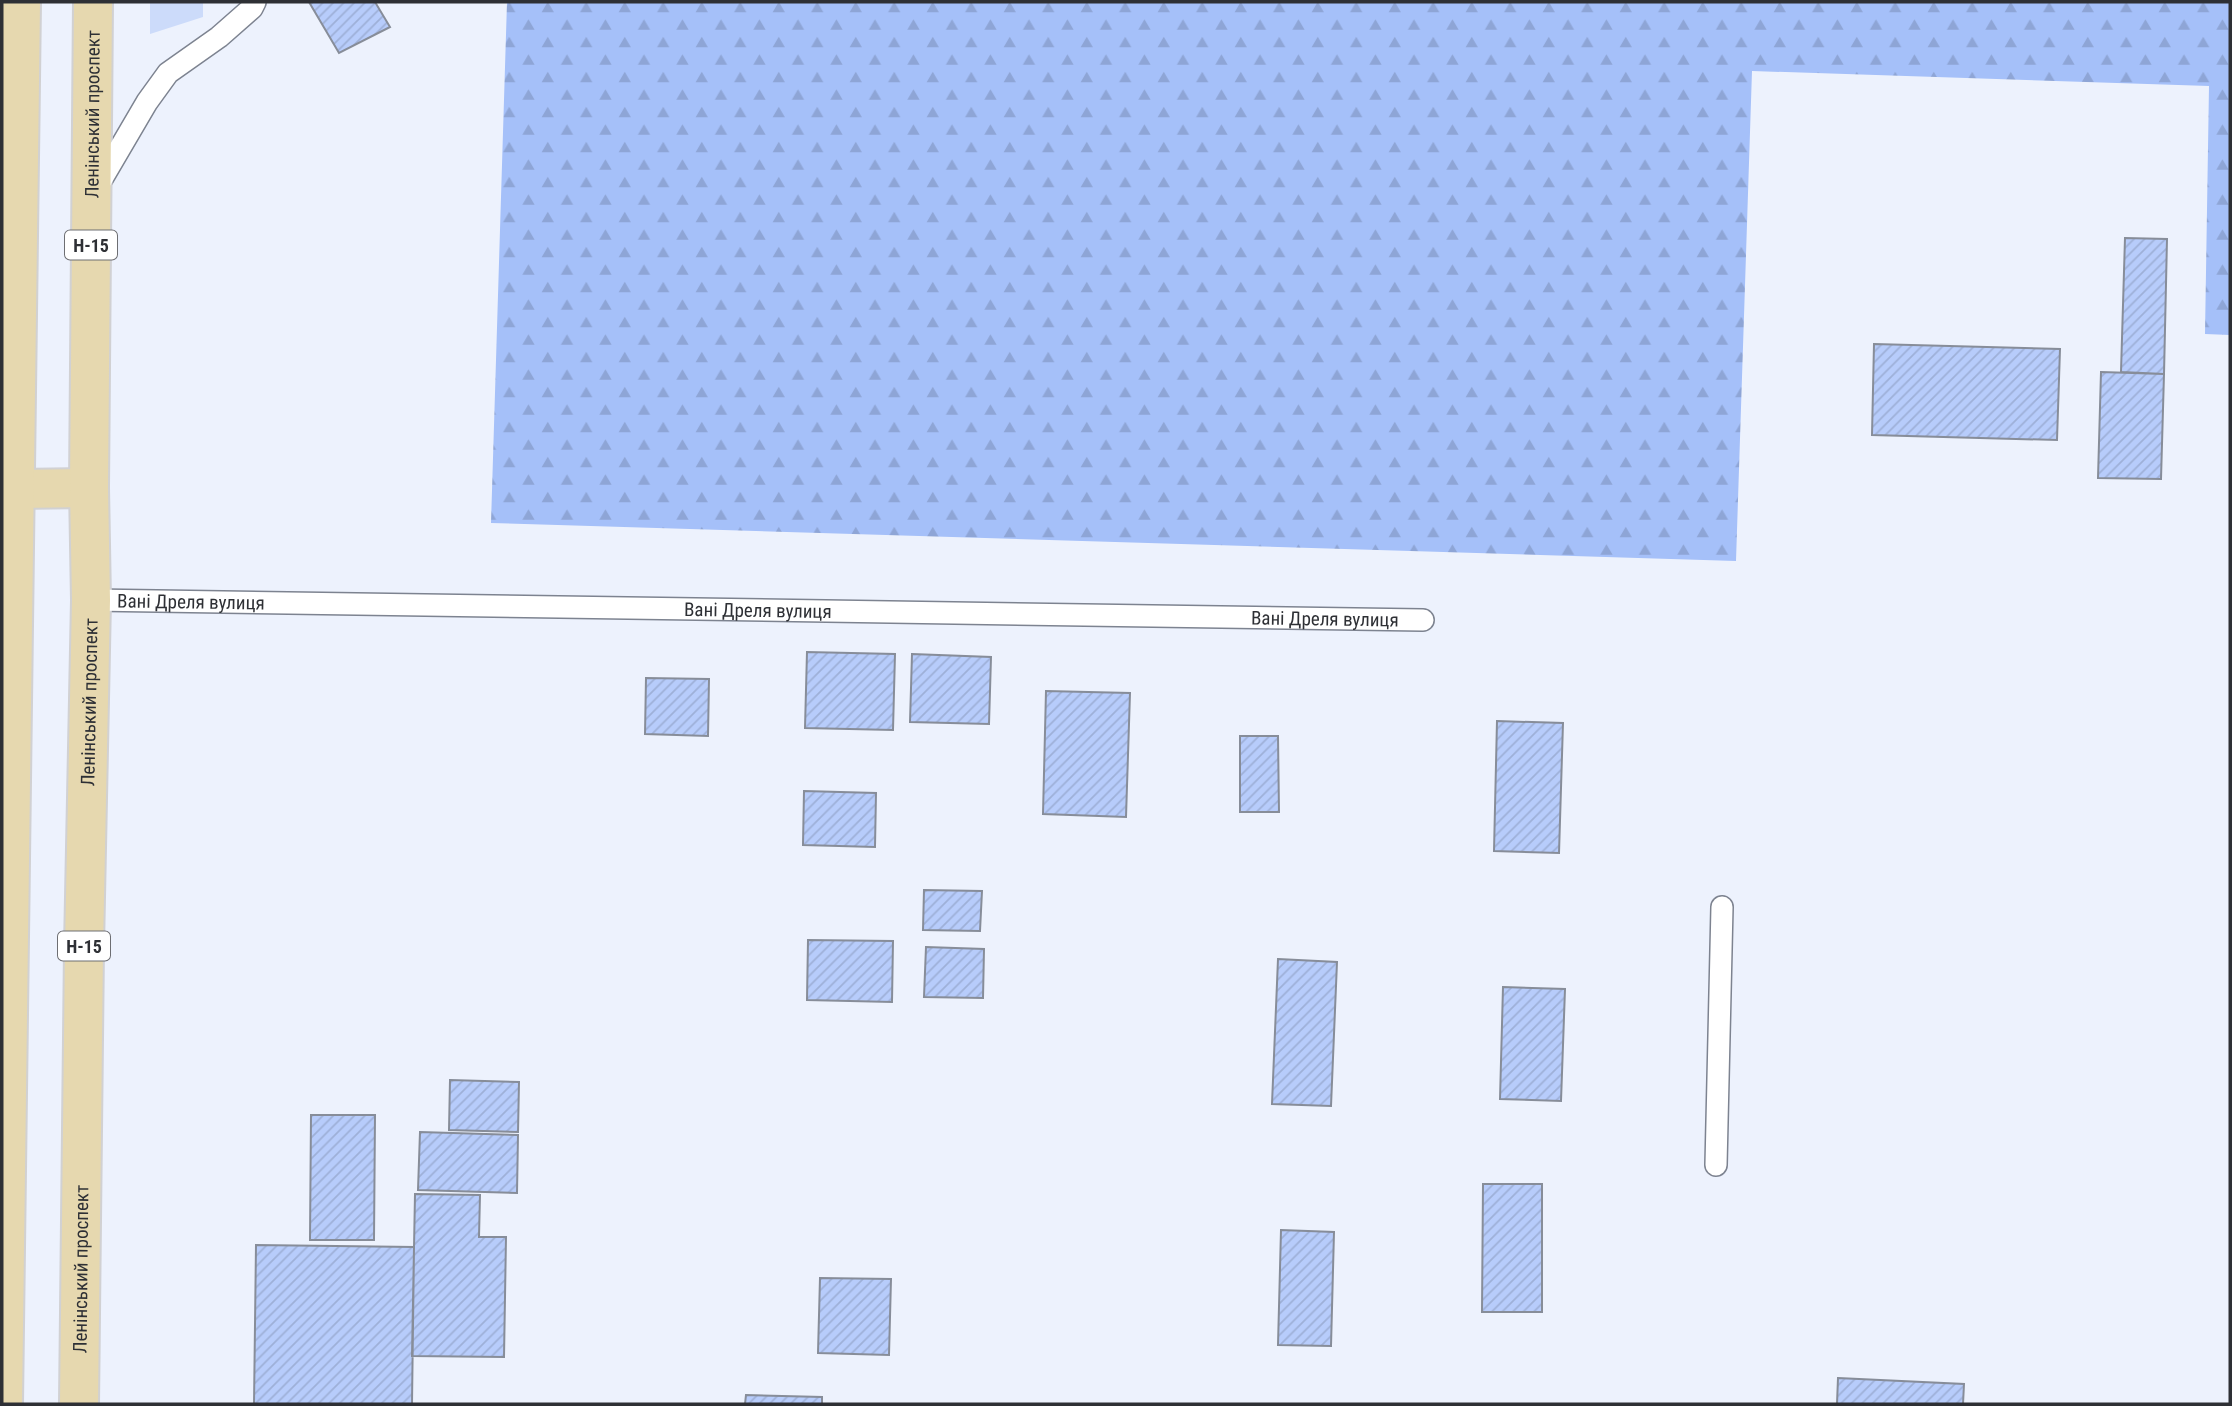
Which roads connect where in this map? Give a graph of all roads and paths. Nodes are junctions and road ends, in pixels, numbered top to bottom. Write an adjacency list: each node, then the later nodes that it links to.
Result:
1 (21, 2): 6 (main road)
2 (93, 2): 4 (main road, Ленінський проспект / Н-15)
3 (255, 2): 4 (lane)
4 (92, 197): 5 (main road, Ленінський проспект / Н-15)
5 (89, 488): 6 (main road); 7 (main road, Ленінський проспект / Н-15)
6 (15, 489): 11 (main road)
7 (91, 600): 8 (lane, Вані Дреля вулиця); 12 (main road, Ленінський проспект / Н-15)
8 (1423, 620)
9 (1722, 907): 10 (lane)
10 (1716, 1165)
11 (4, 1404)
12 (79, 1404)

